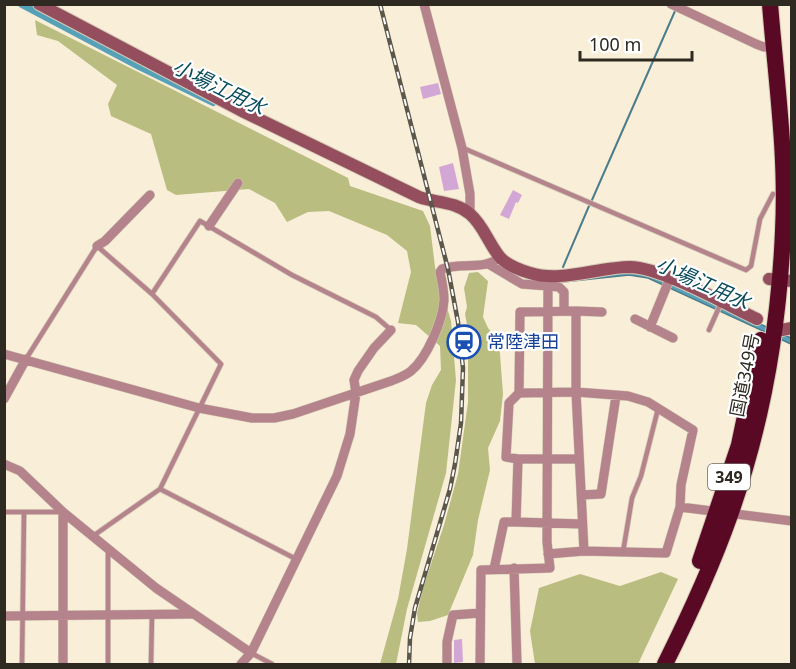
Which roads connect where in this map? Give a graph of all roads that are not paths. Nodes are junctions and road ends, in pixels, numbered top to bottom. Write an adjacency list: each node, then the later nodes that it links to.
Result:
1 (39, 4): 11 (street)
2 (424, 4): 7 (street)
3 (671, 4): 6 (street)
4 (761, 4): 6 (highway, 国道349号 / 349)
5 (770, 4): 6 (highway, 国道349号 / 349)
6 (769, 46): 9 (highway, 国道349号 / 349); 15 (highway, 国道349号 / 349)
7 (462, 148): 9 (lane); 11 (street)
8 (238, 183): 12 (street)
9 (773, 194): 15 (highway, 国道349号 / 349)
10 (150, 195): 13 (street)
11 (470, 214): 14 (street)
12 (209, 226): 18 (lane); 27 (lane)
13 (97, 246): 18 (lane); 31 (lane)
14 (495, 261): 16 (street); 17 (street); 34 (street)
15 (780, 280): 50 (highway, 国道349号 / 349)
16 (668, 283): 19 (street); 26 (street)
17 (548, 286): 20 (street); 21 (street)
18 (152, 294): 38 (lane)
19 (720, 307): 25 (street); 28 (lane)
20 (549, 311): 21 (street); 32 (street); 35 (street)
21 (564, 311): 22 (street)
22 (576, 311): 23 (street); 33 (street)
23 (602, 312)
24 (635, 319): 26 (street)
25 (757, 319)
26 (650, 327): 29 (street)
27 (392, 330): 34 (street)
28 (709, 330)
29 (673, 338)
30 (4, 354): 31 (street)
31 (26, 359): 37 (street); 38 (street)
32 (549, 392): 33 (street); 35 (street); 42 (street)
33 (576, 392): 36 (street); 41 (street)
34 (356, 393): 38 (street); 60 (street)
35 (519, 393): 40 (street)
36 (616, 396): 39 (street); 45 (street)
37 (4, 399)
38 (199, 408): 44 (lane)
39 (658, 408): 46 (street); 58 (lane)
40 (519, 459): 42 (street); 52 (street)
41 (579, 459): 42 (street); 45 (street)
42 (549, 460): 53 (street)
43 (4, 464): 49 (street)
44 (160, 489): 55 (lane); 60 (lane)
45 (581, 495): 54 (street)
46 (680, 507): 50 (street); 58 (street)
47 (4, 512): 48 (lane)
48 (24, 512): 49 (lane); 68 (lane)
49 (63, 512): 55 (street); 69 (street)
50 (724, 513): 51 (street); 80 (highway, 国道349号 / 349); 81 (highway, 国道349号 / 349)
51 (792, 521)
52 (516, 522): 53 (street); 62 (street)
53 (548, 523): 54 (street); 59 (street)
54 (582, 524): 57 (street)
55 (93, 536): 56 (street)
56 (108, 549): 64 (street); 65 (lane)
57 (584, 551): 58 (street); 59 (street)
58 (623, 552)
59 (548, 554): 61 (street)
60 (297, 559): 70 (street)
61 (514, 568): 62 (street); 79 (street)
62 (494, 569): 63 (street)
63 (480, 613): 77 (street); 78 (street)
64 (192, 614): 66 (street); 70 (street)
65 (108, 615): 66 (street); 69 (street); 73 (lane)
66 (152, 615): 74 (lane)
67 (4, 616): 68 (street)
68 (23, 616): 69 (street); 71 (lane)
69 (63, 616): 72 (street)
70 (251, 653): 75 (street); 76 (lane)
71 (22, 664)
72 (63, 664)
73 (108, 664)
74 (151, 664)
75 (241, 664)
76 (272, 664)
77 (447, 664)
78 (480, 664)
79 (516, 664)
80 (654, 664)
81 (665, 664)

